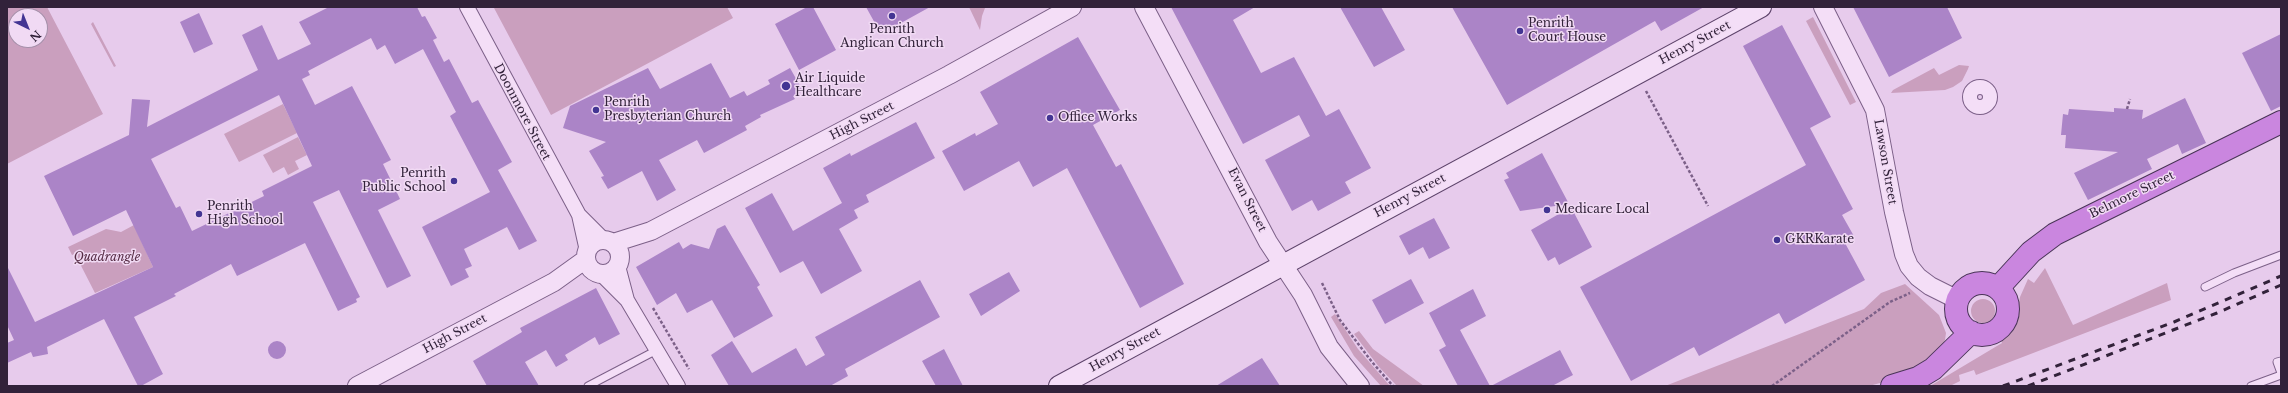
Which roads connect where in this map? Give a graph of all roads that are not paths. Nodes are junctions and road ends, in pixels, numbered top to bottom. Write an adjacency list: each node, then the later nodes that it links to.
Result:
1 (467, 7): 7 (street, Doonmore Street)
2 (1072, 7): 8 (street, High Street)
3 (1144, 7): 13 (street, Evan Street)
4 (1761, 7): 13 (main road, Henry Street)
5 (1823, 7): 17 (street, Lawson Street)
6 (2281, 122): 14 (highway, Belmore Street)
7 (579, 215): 9 (street, Doonmore Street); 12 (street, Doonmore Street)
8 (651, 231): 9 (street, High Street); 11 (street, High Street)
9 (608, 241): 11 (street); 12 (street)
10 (2281, 255): 15 (lane)
11 (619, 262): 12 (street); 16 (street)
12 (592, 264): 16 (street); 22 (street, High Street)
13 (1283, 264): 25 (main road, Henry Street); 26 (street, Evan Street)
14 (1998, 288): 17 (highway); 18 (highway)
15 (2205, 288)
16 (627, 300): 19 (street)
17 (1958, 300): 18 (highway)
18 (1971, 332): 27 (highway)
19 (657, 350): 23 (lane); 24 (street)
20 (2281, 361): 21 (lane)
21 (2281, 374): 28 (lane)
22 (357, 386)
23 (588, 386)
24 (678, 386)
25 (1059, 386)
26 (1360, 386)
27 (1892, 386)
28 (2251, 386)

